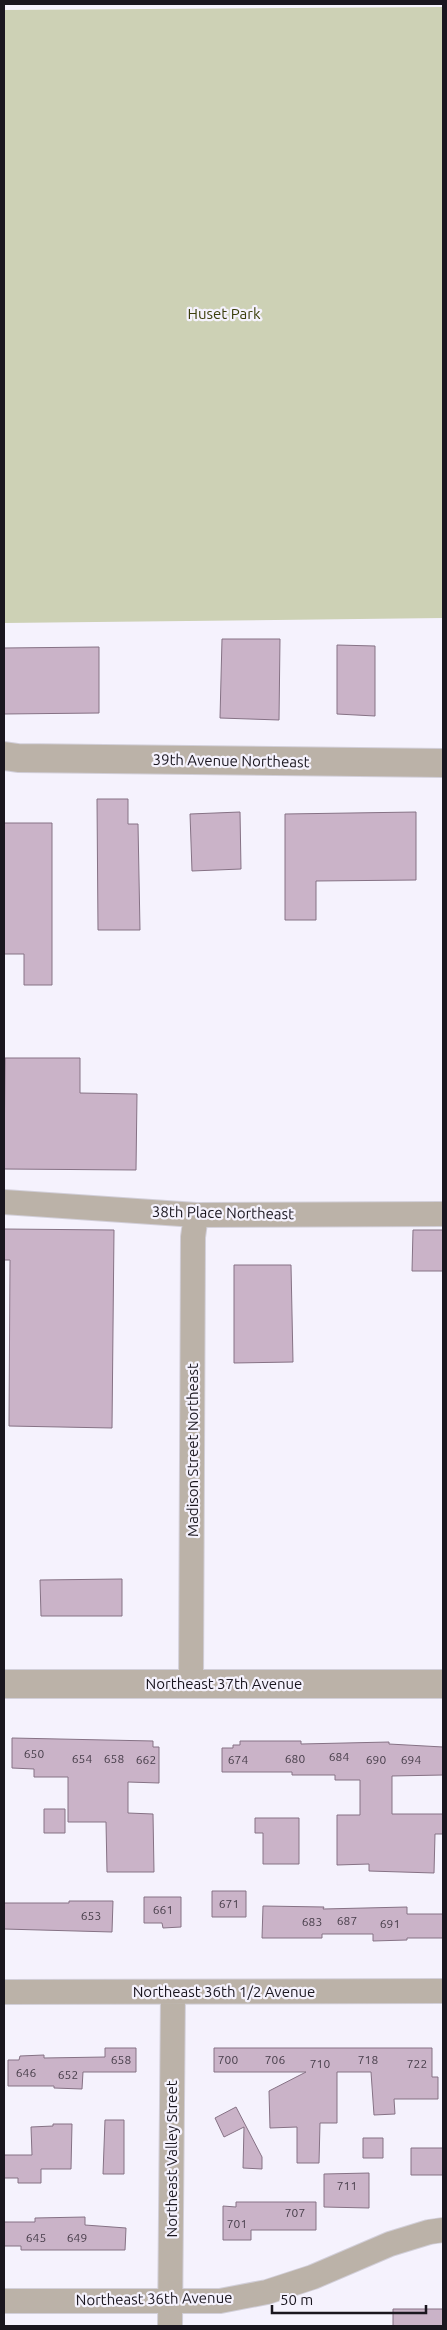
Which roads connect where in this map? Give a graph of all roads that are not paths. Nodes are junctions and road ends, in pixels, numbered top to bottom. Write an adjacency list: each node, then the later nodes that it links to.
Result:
1 (9, 759): 2 (street, 39th Avenue Northeast)
2 (443, 763)
3 (4, 1202): 5 (street, 38th Place Northeast)
4 (443, 1214): 5 (street, 38th Place Northeast)
5 (196, 1215): 7 (street, Madison Street Northeast)
6 (4, 1684): 7 (street, Northeast 37th Avenue)
7 (191, 1684): 8 (street, Northeast 37th Avenue)
8 (443, 1684)
9 (443, 1991): 11 (street, Northeast 36th 1/2 Avenue)
10 (4, 1992): 11 (street, Northeast 36th 1/2 Avenue)
11 (173, 1992): 13 (street, Northeast Valley Street)
12 (443, 2230): 13 (street, Northeast 36th Avenue)
13 (170, 2300): 14 (street, Northeast 36th Avenue); 15 (street, Northeast Valley Street)
14 (4, 2301)
15 (170, 2326)

